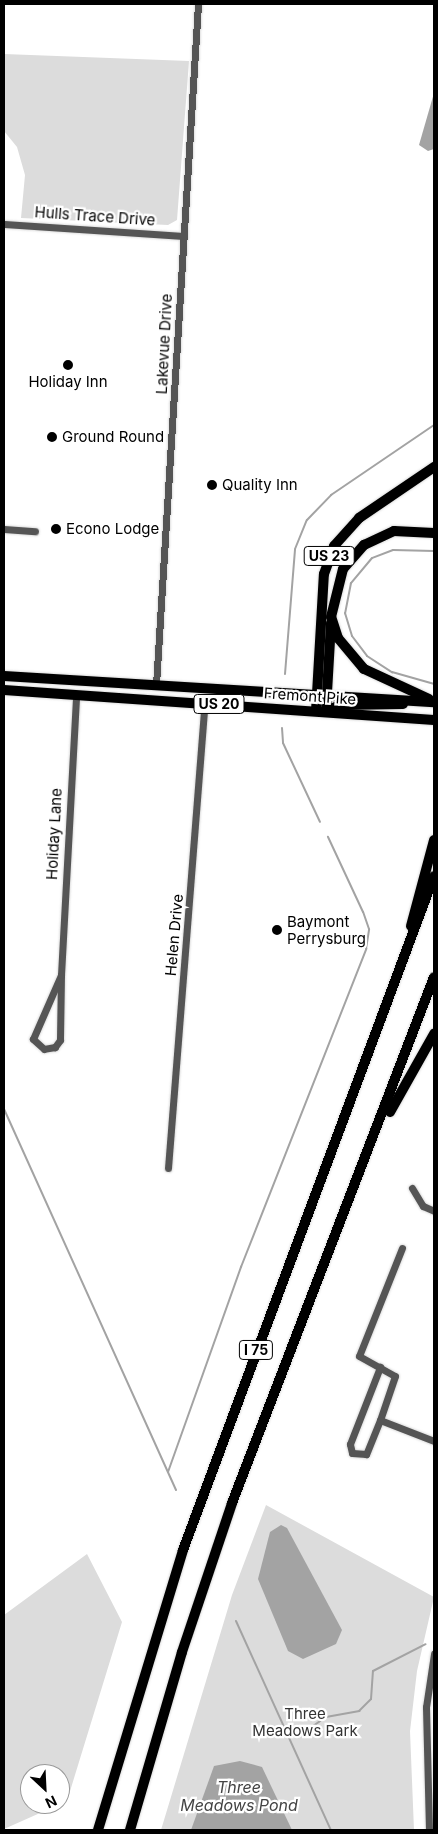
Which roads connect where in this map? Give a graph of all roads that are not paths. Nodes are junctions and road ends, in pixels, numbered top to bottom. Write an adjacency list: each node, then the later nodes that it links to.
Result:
1 (198, 4): 3 (street, Lakevue Drive)
2 (4, 224): 3 (street, Hulls Trace Drive)
3 (184, 236): 12 (street, Lakevue Drive)
4 (434, 467): 15 (highway, US 23)
5 (4, 529): 6 (street)
6 (35, 531)
7 (434, 533): 8 (highway)
8 (331, 617): 15 (highway); 17 (highway)
9 (4, 669): 11 (highway)
10 (4, 676): 11 (highway, Fremont Pike / US 20)
11 (30, 677): 12 (highway, Fremont Pike / US 20)
12 (156, 685): 15 (highway, Fremont Pike / US 20)
13 (4, 690): 14 (highway, Fremont Pike / US 20)
14 (76, 695): 18 (highway, Fremont Pike / US 20); 23 (street, Holiday Lane)
15 (322, 695): 16 (highway, Fremont Pike / US 20); 19 (highway)
16 (415, 701): 17 (highway, Fremont Pike / US 20); 19 (highway)
17 (434, 702)
18 (206, 703): 19 (highway, Fremont Pike / US 20); 28 (street, Helen Drive)
19 (321, 711): 20 (highway, Fremont Pike / US 20)
20 (434, 720)
21 (434, 840): 25 (highway)
22 (434, 876): 25 (highway, I 75)
23 (61, 975): 23 (street, Holiday Lane)
24 (434, 977): 27 (highway, I 75)
25 (396, 984): 37 (highway, I 75)
26 (434, 1034): 27 (highway)
27 (375, 1139): 38 (highway, I 75)
28 (168, 1168)
29 (412, 1188): 30 (street)
30 (434, 1211)
31 (402, 1248): 32 (street)
32 (380, 1367): 33 (street); 33 (street)
33 (380, 1420): 34 (street)
34 (434, 1440)
35 (434, 1654): 36 (street)
36 (432, 1678): 39 (street)
37 (98, 1830)
38 (130, 1830)
39 (429, 1830)

